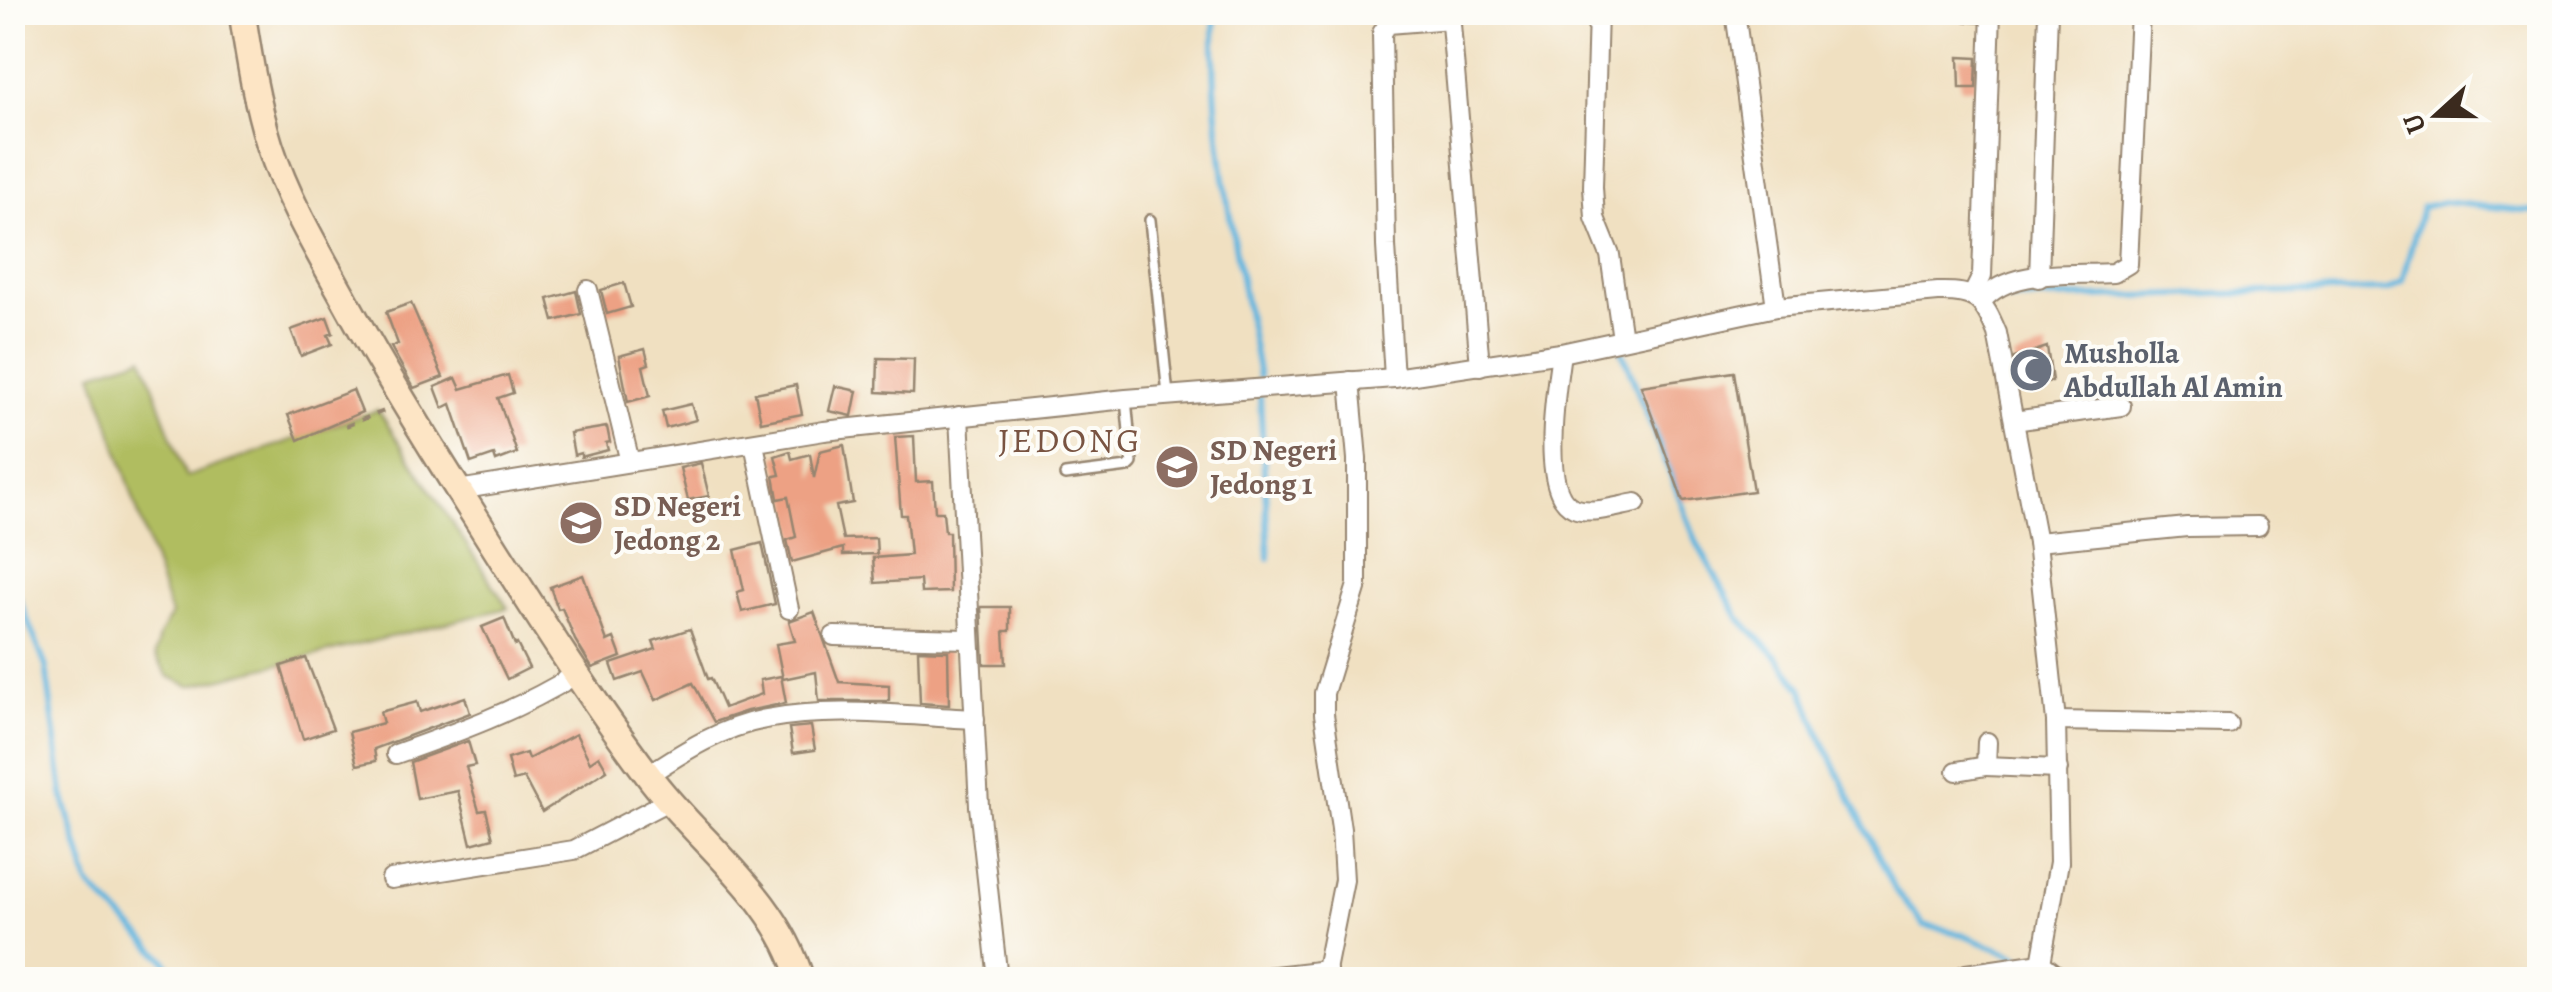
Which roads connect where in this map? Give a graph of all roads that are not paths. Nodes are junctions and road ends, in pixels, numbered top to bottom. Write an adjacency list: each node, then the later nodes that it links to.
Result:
1 (242, 12): 27 (street)
2 (1598, 12): 14 (street)
3 (1735, 12): 13 (street)
4 (1968, 12): 7 (street)
5 (2048, 12): 10 (street)
6 (2140, 12): 10 (street)
7 (1991, 14): 12 (street)
8 (1451, 16): 16 (street); 17 (street)
9 (1150, 220): 19 (lane)
10 (2039, 278): 12 (street)
11 (588, 290): 25 (street)
12 (1977, 299): 13 (street); 23 (street)
13 (1776, 308): 14 (street)
14 (1622, 339): 15 (street)
15 (1561, 353): 16 (street); 28 (street)
16 (1480, 366): 17 (street)
17 (1394, 378): 18 (street)
18 (1350, 381): 19 (street); 47 (street)
19 (1168, 395): 20 (street)
20 (1126, 398): 22 (street); 26 (lane)
21 (2122, 406): 23 (street)
22 (959, 416): 24 (street); 33 (street)
23 (2014, 421): 30 (street)
24 (754, 444): 25 (street); 31 (street)
25 (630, 462): 27 (street)
26 (1065, 474)
27 (458, 490): 34 (street)
28 (1636, 503)
29 (2258, 526): 30 (street)
30 (2037, 542): 36 (street)
31 (789, 610)
32 (834, 636): 33 (street)
33 (970, 638): 35 (street)
34 (575, 675): 39 (street); 43 (street)
35 (975, 719): 43 (street); 49 (street)
36 (2056, 721): 37 (street); 41 (street)
37 (2228, 724)
38 (1986, 742): 40 (street)
39 (396, 754)
40 (1986, 766): 41 (street); 42 (street)
41 (2058, 769): 46 (street)
42 (1957, 771)
43 (648, 775): 44 (street)
44 (668, 801): 45 (street); 48 (street)
45 (392, 879)
46 (2041, 963): 51 (street); 52 (street)
47 (1325, 975): 50 (street)
48 (801, 980)
49 (998, 980)
50 (1241, 980)
51 (1954, 980)
52 (2064, 980)

